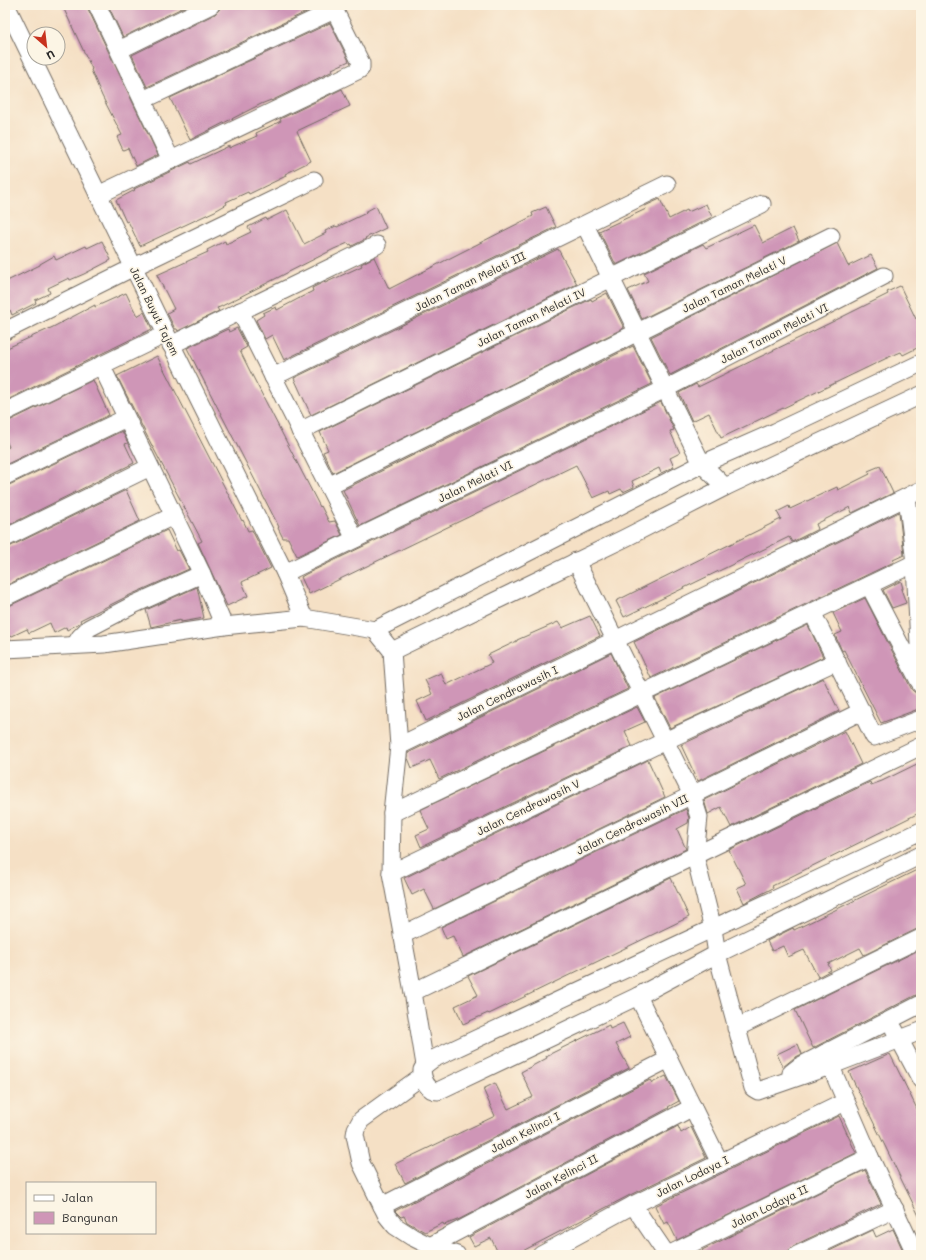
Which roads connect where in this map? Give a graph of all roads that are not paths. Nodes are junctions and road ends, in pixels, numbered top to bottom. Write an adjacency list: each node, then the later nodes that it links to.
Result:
1 (6, 5): 10 (street, Jalan Buyut Tajem)
2 (97, 5): 5 (street)
3 (211, 5): 5 (street)
4 (333, 7): 6 (street); 7 (street)
5 (119, 50): 6 (street)
6 (143, 100): 7 (street)
7 (171, 160): 10 (street)
8 (314, 180): 15 (street)
9 (667, 184): 12 (street, Jalan Taman Melati III)
10 (98, 195): 15 (street, Jalan Buyut Tajem)
11 (762, 204): 17 (street, Jalan Taman Melati IV)
12 (585, 225): 17 (street); 24 (street, Jalan Taman Melati III)
13 (830, 236): 20 (street, Jalan Taman Melati V)
14 (377, 245): 18 (street)
15 (134, 267): 19 (street); 21 (street, Jalan Buyut Tajem)
16 (884, 276): 25 (street, Jalan Taman Melati VI)
17 (611, 278): 20 (street); 29 (street, Jalan Taman Melati IV)
18 (240, 311): 21 (street); 24 (street)
19 (5, 331)
20 (638, 332): 25 (street); 33 (street, Jalan Taman Melati V)
21 (169, 339): 23 (street); 41 (street, Jalan Buyut Tajem)
22 (921, 363): 30 (street)
23 (101, 365): 27 (street); 28 (street)
24 (273, 377): 29 (street)
25 (665, 389): 30 (street); 38 (street, Jalan Melati VI)
26 (921, 395): 34 (street)
27 (5, 412)
28 (126, 418): 31 (street); 32 (street)
29 (300, 431): 33 (street)
30 (702, 464): 34 (street); 48 (street)
31 (150, 467): 36 (street); 37 (street)
32 (5, 476)
33 (328, 486): 38 (street)
34 (725, 487): 39 (street)
35 (914, 494): 40 (street); 49 (street, Jalan Cendrawasih I)
36 (173, 516): 42 (street); 44 (street)
37 (5, 538)
38 (355, 539): 41 (street, Jalan Melati VI)
39 (576, 561): 49 (street); 52 (street)
40 (915, 563): 43 (street); 54 (street)
41 (285, 573): 46 (street, Jalan Buyut Tajem)
42 (202, 574): 47 (street); 50 (street)
43 (869, 585): 45 (street); 54 (street)
44 (5, 597)
45 (812, 612): 53 (street); 55 (street)
46 (304, 618): 47 (street); 48 (street)
47 (224, 626): 50 (street)
48 (375, 630): 52 (street)
49 (615, 639): 55 (street); 59 (street, Jalan Cendrawasih I)
50 (75, 645): 51 (street)
51 (5, 649)
52 (392, 651): 59 (street)
53 (837, 661): 56 (street); 58 (street, Jalan Cendrawasih V)
54 (921, 685)
55 (643, 694): 58 (street); 62 (street)
56 (862, 711): 57 (street); 61 (street, Jalan Cendrawasih VII)
57 (921, 719)
58 (665, 741): 61 (street); 68 (street, Jalan Cendrawasih V)
59 (399, 746): 62 (street)
60 (921, 746): 66 (street)
61 (692, 795): 66 (street); 70 (street, Jalan Cendrawasih VII)
62 (392, 812): 68 (street)
63 (921, 831): 64 (street)
64 (880, 850): 67 (street); 69 (street)
65 (921, 855): 67 (street)
66 (695, 856): 69 (street); 73 (street)
67 (890, 870): 72 (street)
68 (391, 874): 70 (street)
69 (712, 929): 72 (street); 82 (street)
70 (402, 935): 73 (street)
71 (921, 938): 77 (street)
72 (717, 954): 74 (street); 77 (street)
73 (413, 992): 82 (street)
74 (638, 996): 80 (street); 82 (street)
75 (921, 1004): 76 (street)
76 (889, 1020): 79 (street); 81 (street)
77 (736, 1028): 81 (street)
78 (921, 1031): 79 (street)
79 (900, 1039): 81 (street); 83 (street)
80 (669, 1059): 85 (street); 89 (street, Jalan Kelinci I)
81 (828, 1060): 84 (street)
82 (424, 1070): 89 (street)
83 (921, 1080)
84 (845, 1102): 86 (street); 87 (street, Jalan Lodaya I)
85 (693, 1107): 87 (street); 91 (street, Jalan Kelinci II)
86 (870, 1157): 90 (street); 94 (street, Jalan Lodaya II)
87 (720, 1163): 88 (street, Jalan Lodaya I)
88 (633, 1205): 93 (street, Jalan Lodaya I); 94 (street)
89 (382, 1206): 91 (street)
90 (895, 1209): 95 (street); 96 (street)
91 (430, 1246): 92 (street)
92 (457, 1255)
93 (541, 1255)
94 (668, 1255)
95 (797, 1255)
96 (916, 1255)

